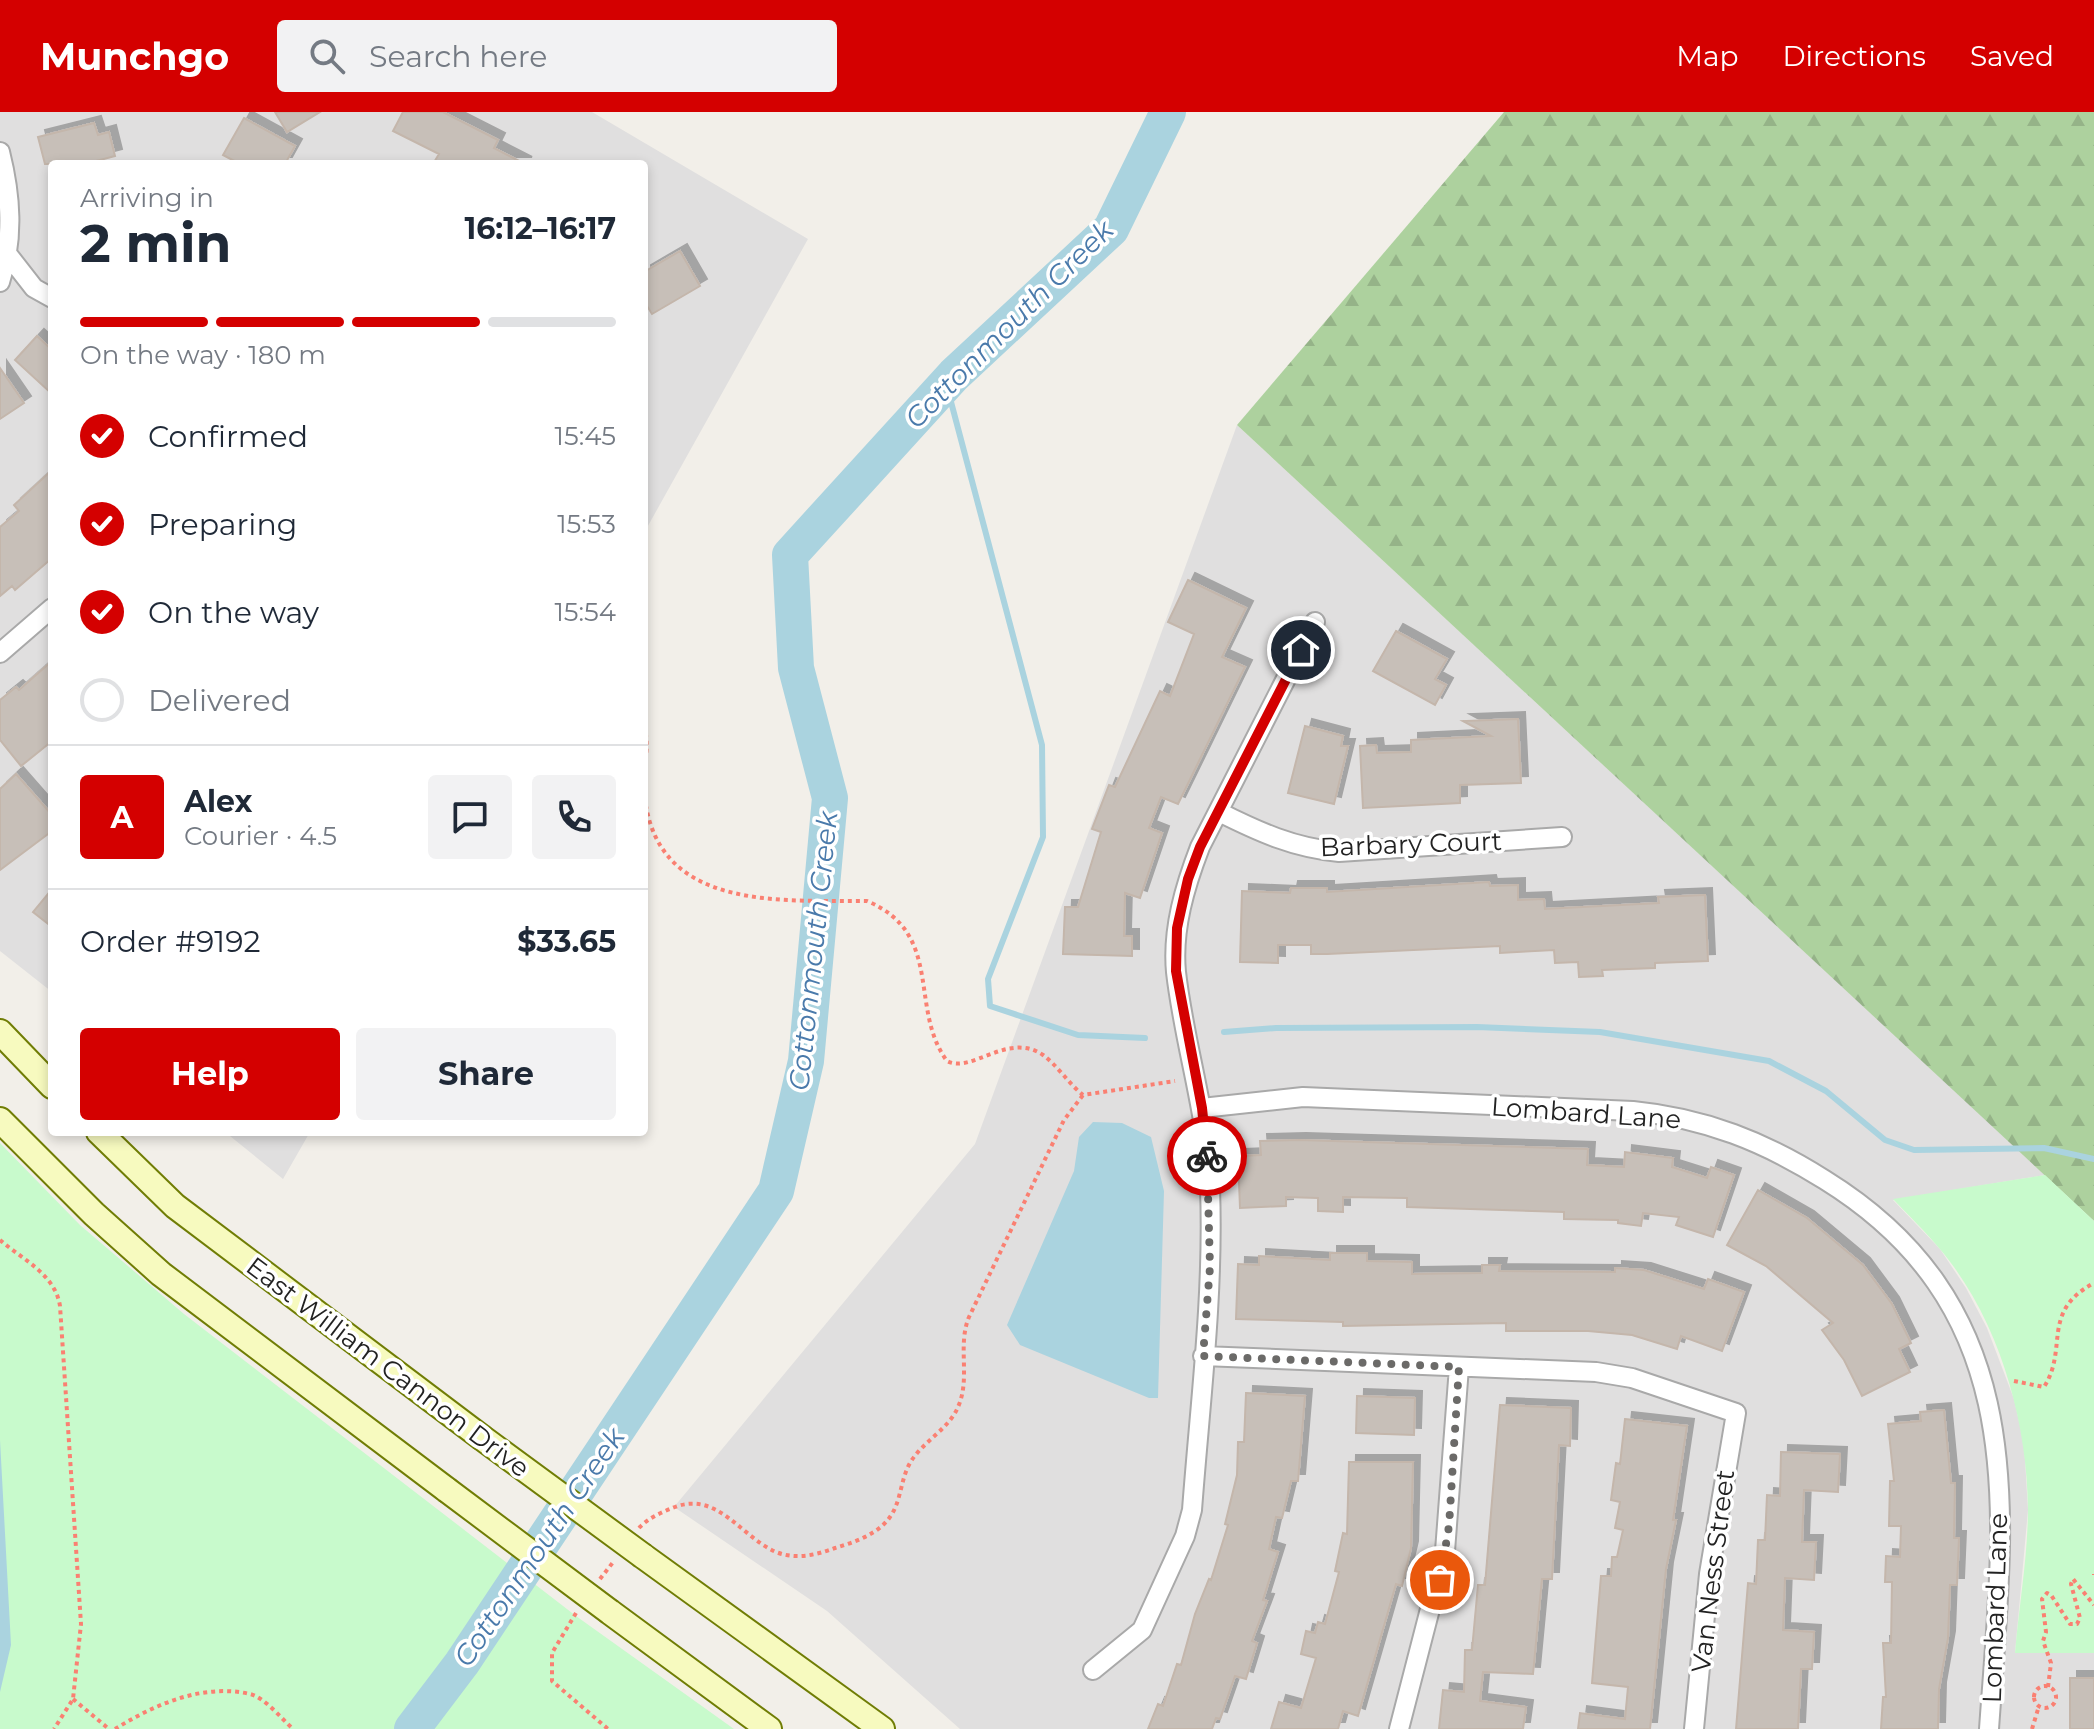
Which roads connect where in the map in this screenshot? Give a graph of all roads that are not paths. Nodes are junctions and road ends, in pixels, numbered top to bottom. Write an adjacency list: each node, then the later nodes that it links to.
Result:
1 (0, 152): 2 (street)
2 (9, 256): 3 (street); 4 (street)
3 (0, 282)
4 (34, 288): 5 (street); 6 (street)
5 (0, 292)
6 (48, 296)
7 (48, 611): 9 (street)
8 (1315, 622): 10 (street)
9 (0, 653)
10 (1219, 812): 11 (street, Barbary Court); 14 (street)
11 (1562, 837)
12 (0, 1032): 13 (street)
13 (48, 1082)
14 (1202, 1108): 17 (street); 24 (street, Lombard Lane)
15 (0, 1120): 20 (street, bridge)
16 (103, 1136): 21 (street, East William Cannon Drive, bridge)
17 (1203, 1356): 18 (street); 19 (street)
18 (1459, 1367): 22 (street); 23 (street, Van Ness Street)
19 (1093, 1670)
20 (769, 1729)
21 (882, 1729)
22 (1399, 1729)
23 (1694, 1729)
24 (1989, 1729)

